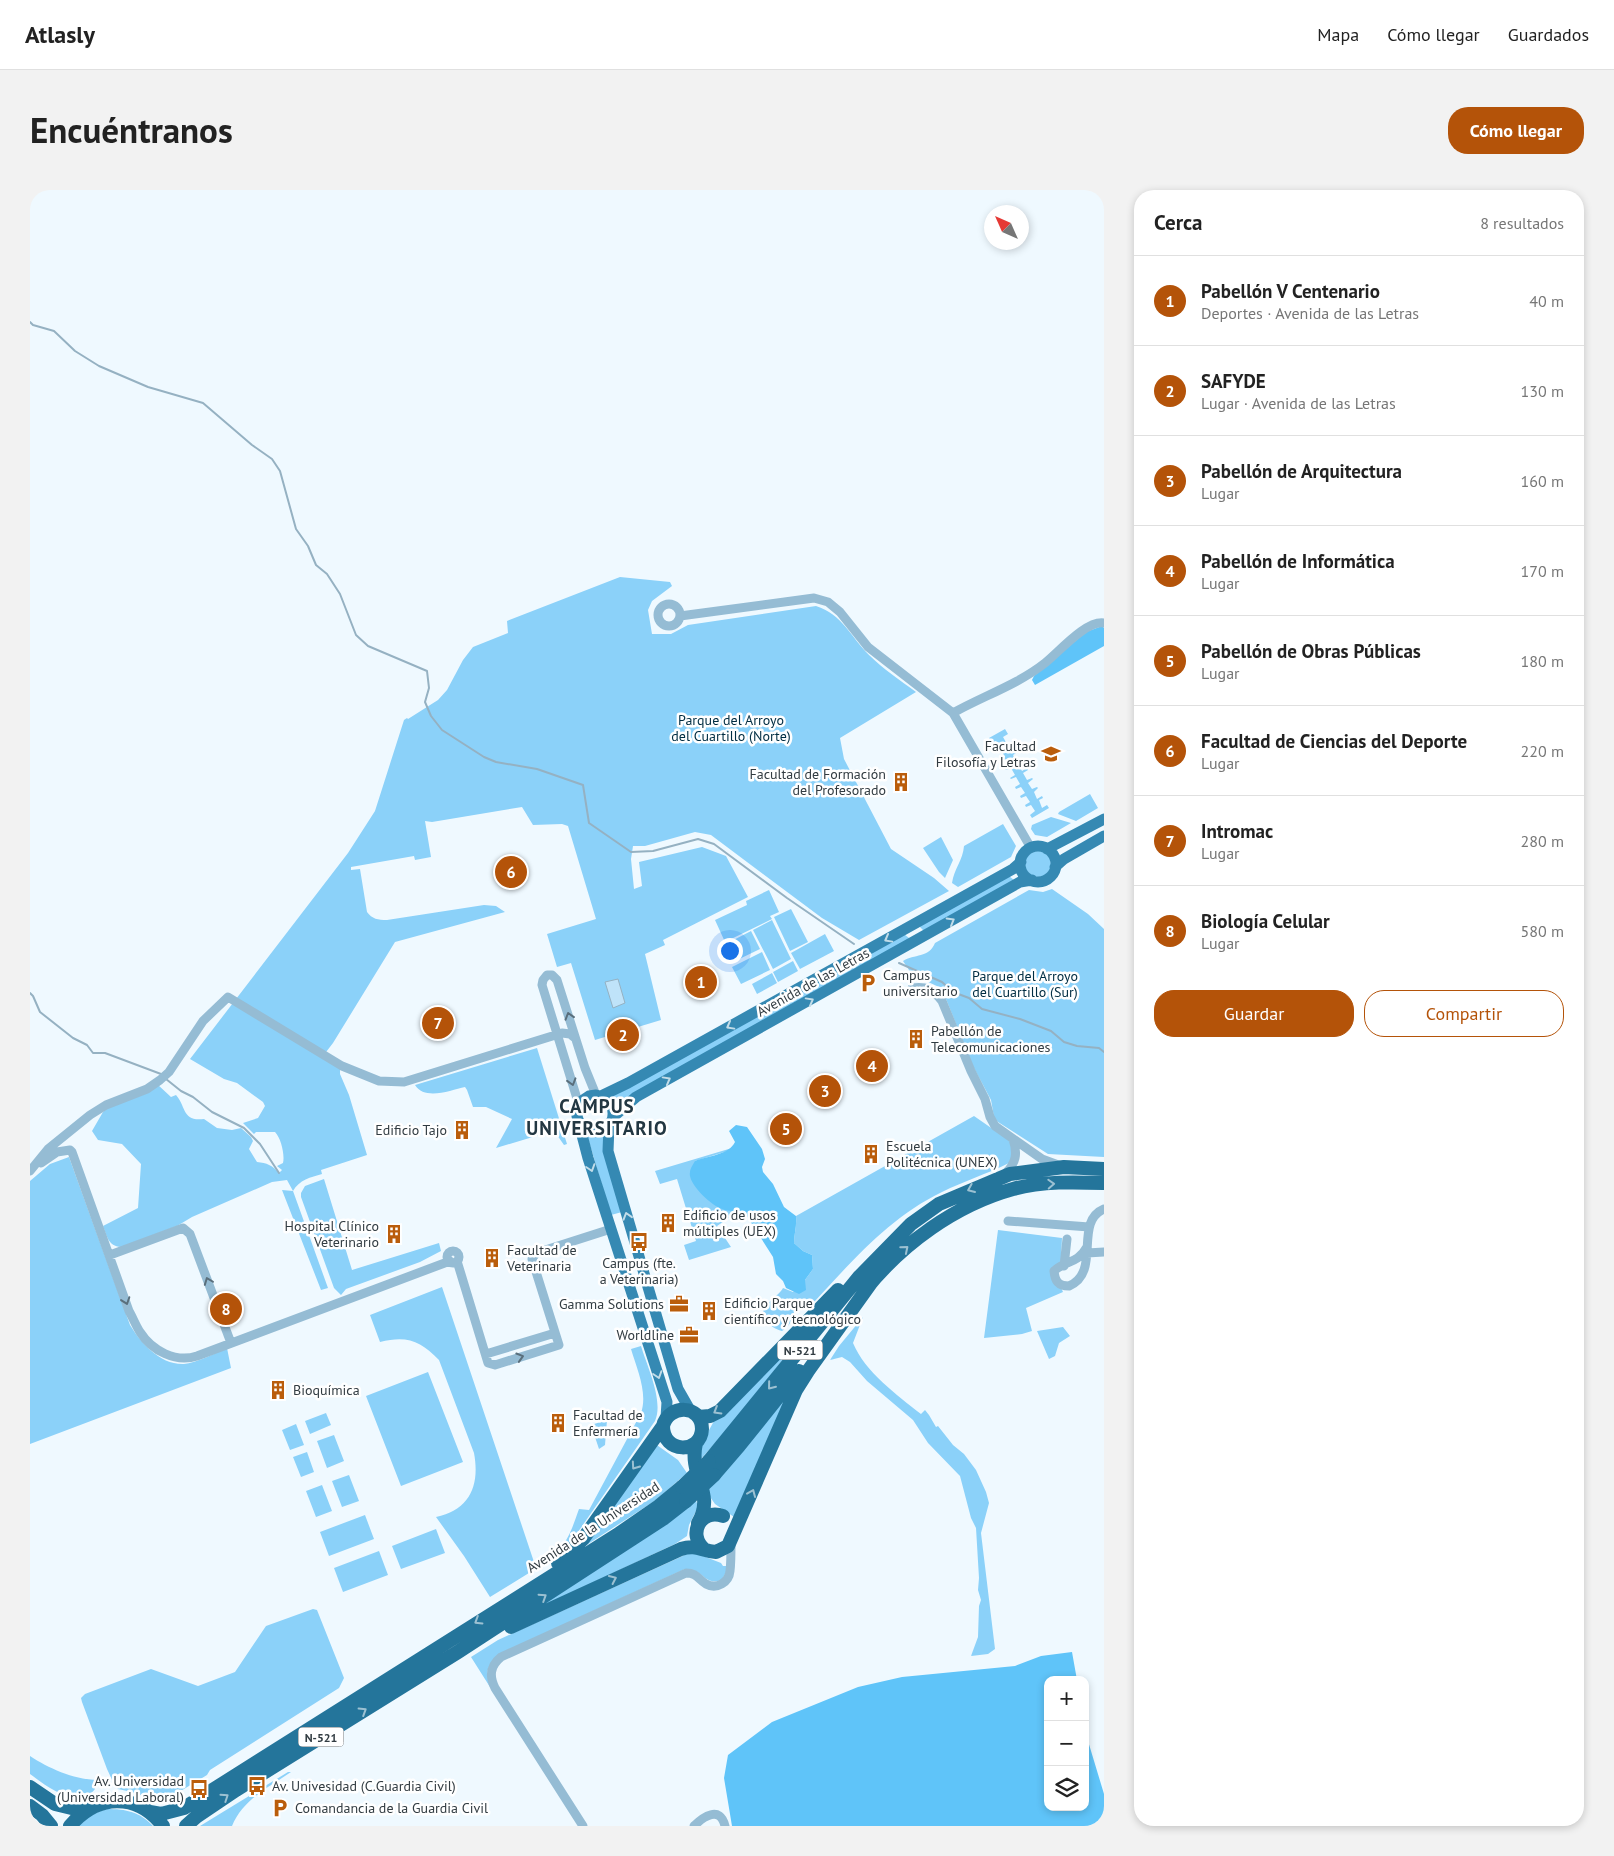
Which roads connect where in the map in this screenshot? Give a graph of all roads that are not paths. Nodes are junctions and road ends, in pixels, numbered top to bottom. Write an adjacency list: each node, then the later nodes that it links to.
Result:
1 (680, 616): 3 (street)
2 (1104, 623): 3 (street)
3 (953, 713): 6 (street)
4 (1104, 819): 7 (main road)
5 (1104, 836): 9 (main road)
6 (1031, 848): 7 (main road); 8 (main road)
7 (1047, 849): 9 (main road)
8 (1021, 862): 10 (main road); 11 (main road, Avenida de las Letras)
9 (1056, 867): 10 (main road)
10 (1032, 880): 12 (main road, Avenida de las Letras, one-way to 10)
11 (912, 925): 12 (street); 16 (main road, Avenida de las Letras, one-way to 16)
12 (919, 939): 19 (main road, Avenida de las Letras, one-way to 12)
13 (912, 988): 20 (street)
14 (558, 1034): 15 (street); 15 (street, one-way to 14); 17 (street, one-way to 17); 23 (street)
15 (576, 1038): 16 (street)
16 (599, 1096): 17 (main road); 19 (main road)
17 (579, 1105): 18 (main road)
18 (579, 1121): 19 (main road); 29 (main road, one-way to 29)
19 (611, 1122): 40 (main road, one-way to 19)
20 (1013, 1139): 21 (street); 24 (street)
21 (1064, 1167): 22 (highway, Avenida de la Universidad / N-521); 24 (highway, Avenida de la Universidad / N-521)
22 (1104, 1169)
23 (31, 1170): 34 (street)
24 (1002, 1177): 31 (highway, Avenida de la Universidad / N-521, one-way to 31)
25 (1104, 1183): 36 (highway, Avenida de la Universidad / N-521, one-way to 25)
26 (1104, 1209): 28 (street)
27 (1008, 1221): 28 (street)
28 (1088, 1227): 32 (street)
29 (611, 1229): 37 (street); 41 (main road, one-way to 41)
30 (1068, 1239): 35 (street)
31 (892, 1241): 40 (highway, one-way to 40); 45 (highway, Avenida de la Universidad / N-521, one-way to 45, bridge)
32 (1087, 1250): 33 (street); 35 (street); 35 (street)
33 (1104, 1252)
34 (110, 1255): 38 (street, one-way to 38); 38 (street, one-way to 34)
35 (1064, 1266)
36 (871, 1283): 45 (highway, Avenida de la Universidad / N-521, bridge); 49 (highway, one-way to 36)
37 (555, 1333): 39 (street); 39 (street, one-way to 37)
38 (231, 1343): 39 (street)
39 (486, 1354)
40 (694, 1414): 41 (highway); 42 (highway)
41 (665, 1422): 43 (highway); 52 (highway, one-way to 52)
42 (696, 1443): 43 (highway); 44 (highway)
43 (679, 1448): 44 (highway)
44 (694, 1465): 46 (highway)
45 (684, 1494): 52 (highway, Avenida de la Universidad / N-521); 53 (highway, Avenida de la Universidad / N-521, one-way to 45)
46 (705, 1500): 47 (highway); 48 (highway)
47 (723, 1516): 48 (highway); 49 (highway)
48 (698, 1523): 50 (highway)
49 (732, 1540): 50 (highway); 51 (street)
50 (709, 1550): 51 (street); 53 (highway, one-way to 50)
51 (730, 1562): 62 (street)
52 (519, 1595): 57 (highway, Avenida de la Universidad / N-521, one-way to 57)
53 (458, 1652): 61 (highway, Avenida de la Universidad / N-521, one-way to 53)
54 (30, 1787): 56 (highway)
55 (30, 1806): 58 (highway)
56 (84, 1811): 57 (highway, N-521); 59 (highway, N-521)
57 (150, 1812): 60 (highway, N-521)
58 (51, 1826)
59 (70, 1826)
60 (163, 1826)
61 (186, 1826)
62 (583, 1826)
63 (694, 1826): 64 (street)
64 (725, 1826)

